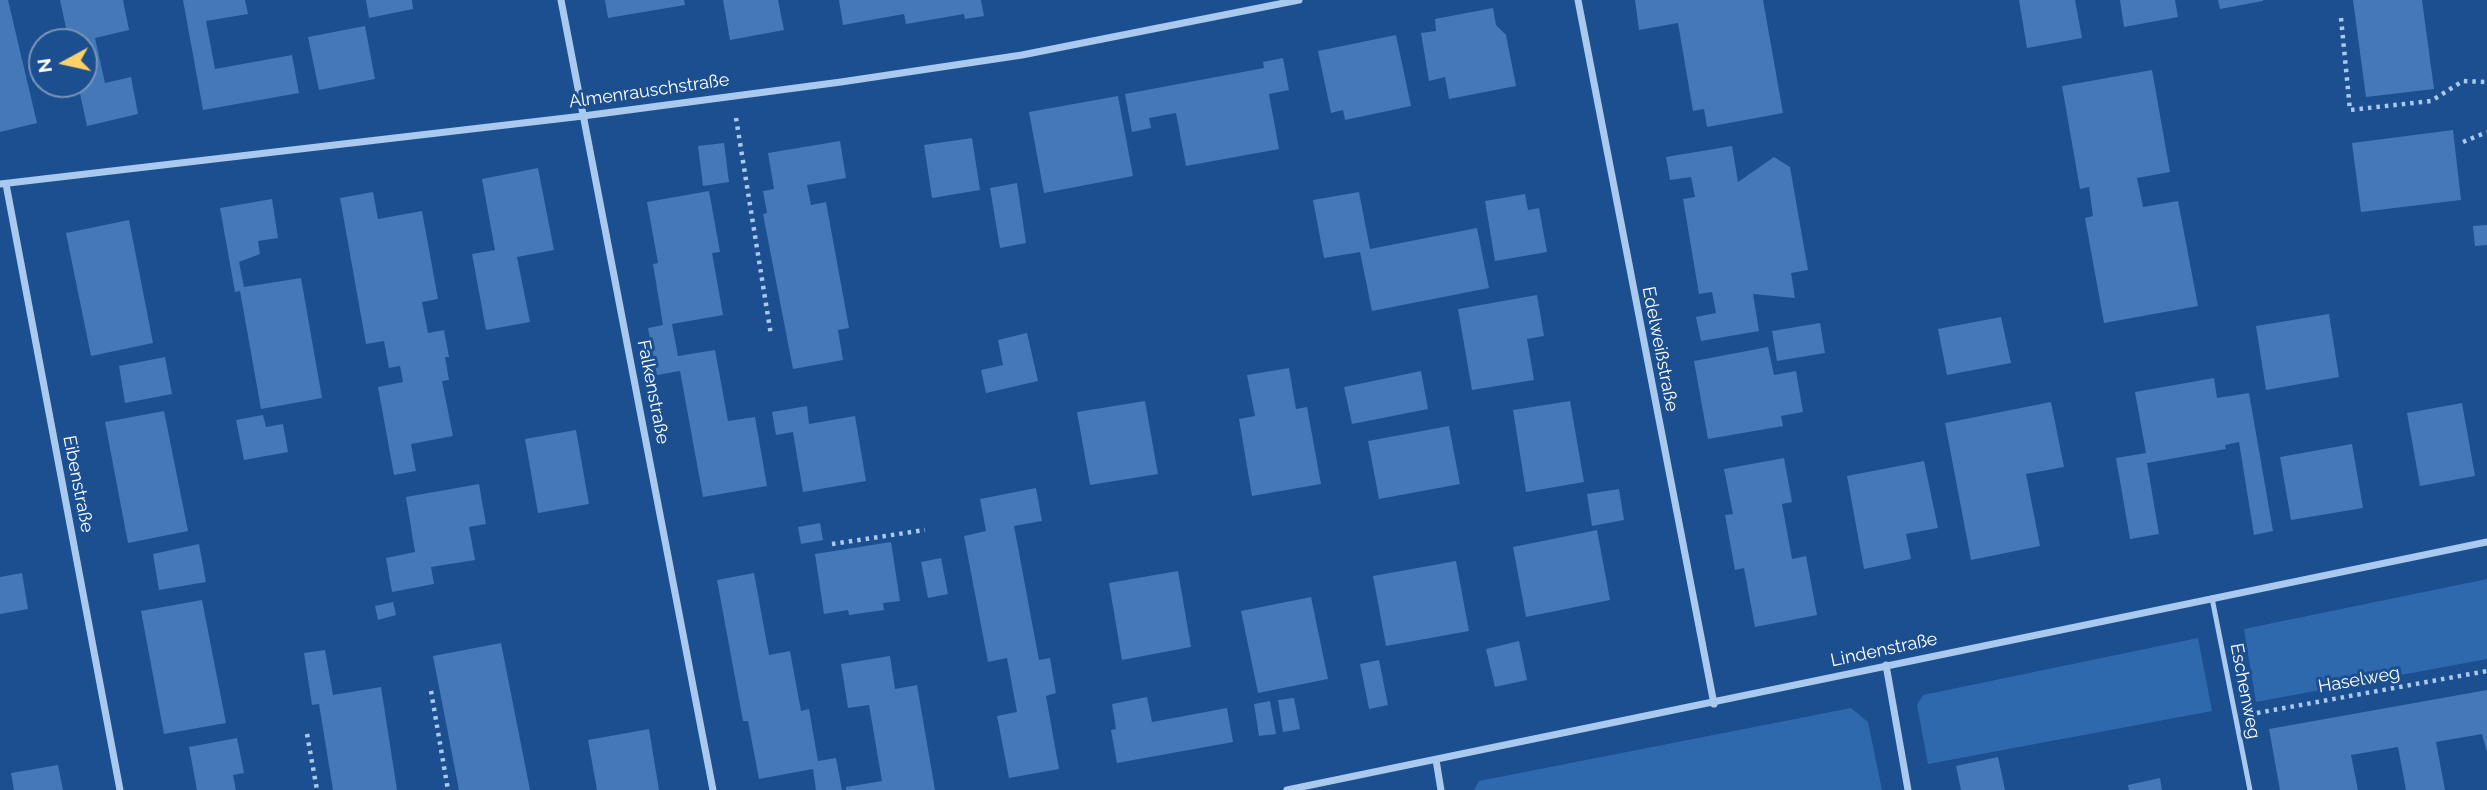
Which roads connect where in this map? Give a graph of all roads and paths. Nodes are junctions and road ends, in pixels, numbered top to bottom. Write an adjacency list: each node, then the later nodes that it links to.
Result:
1 (561, 0): 6 (street, Falkenstraße)
2 (1299, 0): 6 (street, Almenrauschstraße)
3 (1578, 0): 19 (street, Edelweißstraße)
4 (2341, 18): 5 (path)
5 (2487, 82)
6 (583, 116): 10 (street, Almenrauschstraße); 26 (street, Falkenstraße)
7 (736, 117): 11 (path)
8 (2487, 132): 9 (path)
9 (2463, 142)
10 (3, 184): 23 (street, Eibenstraße)
11 (771, 335)
12 (925, 530): 14 (path)
13 (2487, 542): 15 (street, Lindenstraße)
14 (832, 544)
15 (2212, 598): 16 (street, Lindenstraße); 20 (lane, Eschenweg)
16 (1886, 665): 19 (street, Lindenstraße); 29 (street)
17 (2487, 671): 20 (path, Haselweg)
18 (431, 691): 25 (path)
19 (1714, 704): 22 (street, Lindenstraße)
20 (2235, 717): 30 (lane, Eschenweg)
21 (307, 734): 24 (path)
22 (1436, 760): 27 (street, Lindenstraße); 28 (street)
23 (120, 790)
24 (317, 790)
25 (447, 790)
26 (713, 790)
27 (1287, 790)
28 (1441, 790)
29 (1908, 790)
30 (2250, 790)

